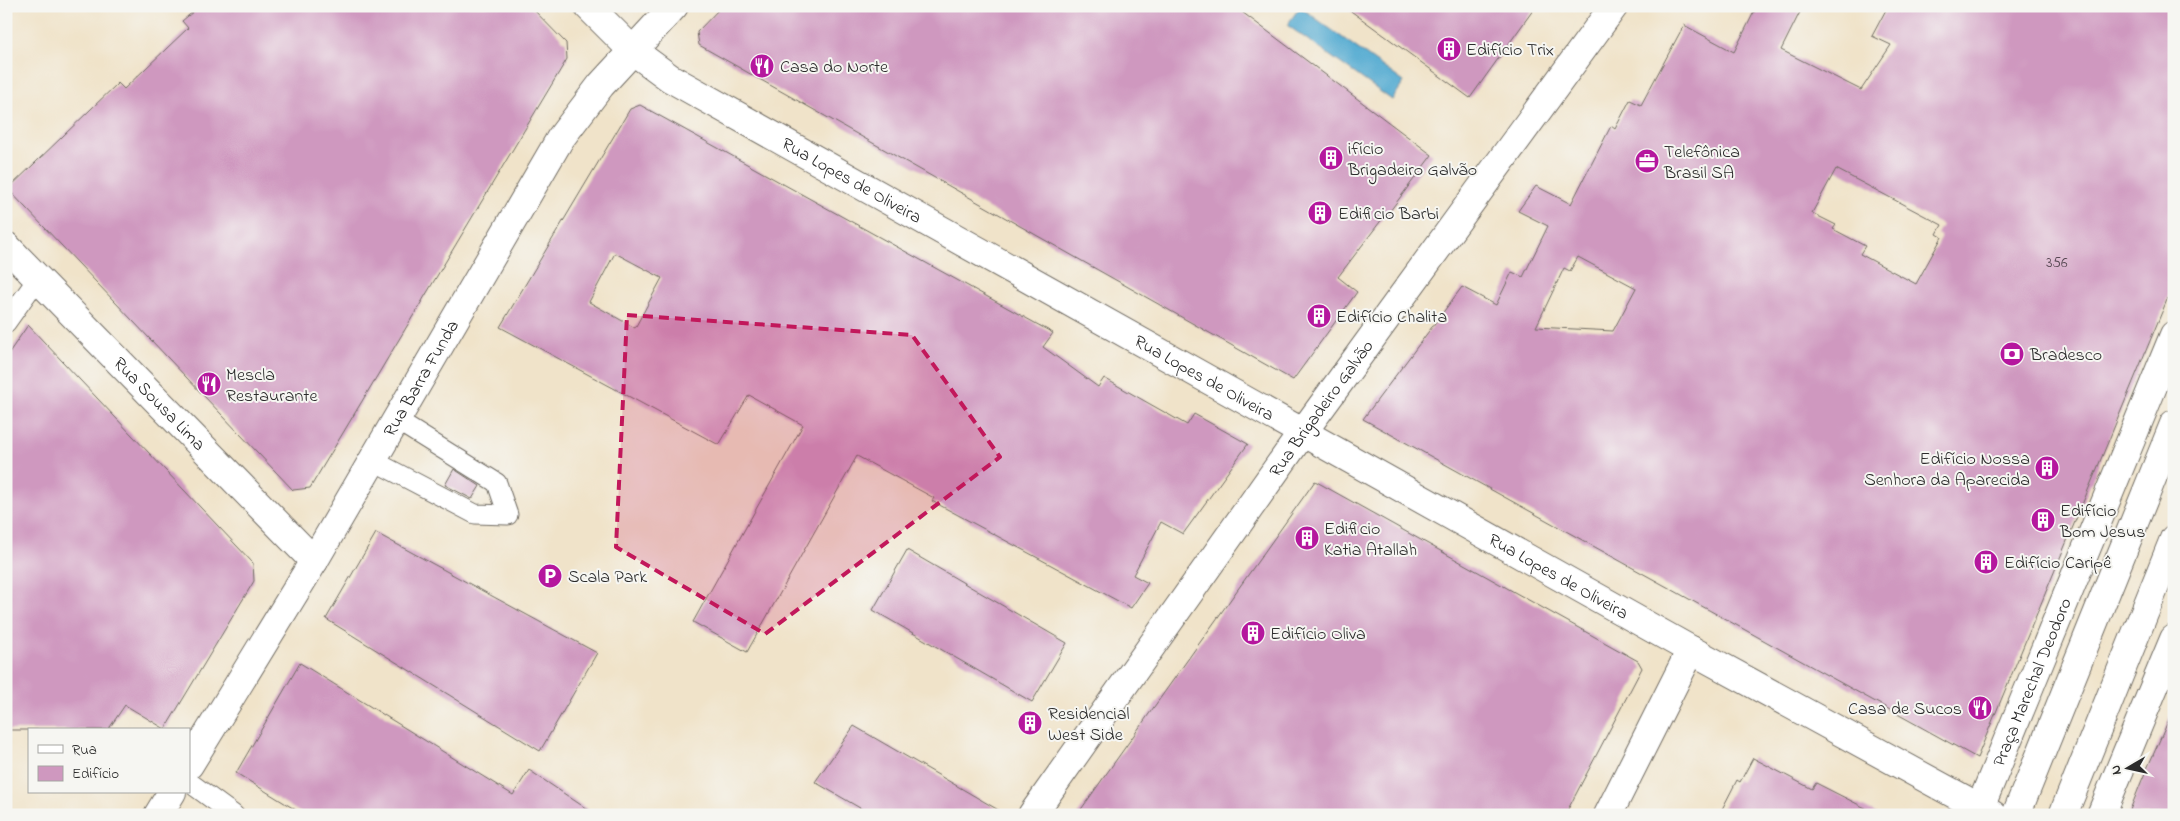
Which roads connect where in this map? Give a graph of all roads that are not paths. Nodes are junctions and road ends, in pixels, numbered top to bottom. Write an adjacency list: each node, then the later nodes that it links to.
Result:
1 (588, 6): 4 (main road, Rua Lopes de Oliveira)
2 (674, 6): 4 (main road, Rua Barra Funda)
3 (1614, 6): 11 (main road, Rua Brigadeiro Galvão)
4 (632, 50): 9 (main road, Rua Barra Funda); 11 (main road, Rua Lopes de Oliveira)
5 (6, 246): 6 (main road, Rua Sousa Lima)
6 (38, 278): 7 (lane); 14 (main road, Rua Sousa Lima)
7 (6, 323)
8 (2174, 335): 20 (main road, Praça Marechal Deodoro)
9 (396, 420): 12 (main road, Rua Barra Funda); 12 (lane)
10 (2174, 424): 25 (main road)
11 (1303, 432): 16 (main road, Rua Lopes de Oliveira); 23 (main road, Rua Brigadeiro Galvão)
12 (372, 460): 14 (main road, Rua Barra Funda)
13 (2174, 539): 26 (main road)
14 (314, 561): 17 (main road, Rua Barra Funda)
15 (2174, 639): 27 (main road)
16 (1691, 650): 20 (main road, Rua Lopes de Oliveira); 24 (main road)
17 (190, 763)
18 (190, 783): 22 (lane)
19 (171, 794): 21 (main road)
20 (1983, 812)
21 (158, 815)
22 (234, 815)
23 (1032, 815)
24 (1608, 815)
25 (2016, 815)
26 (2063, 815)
27 (2101, 815)

